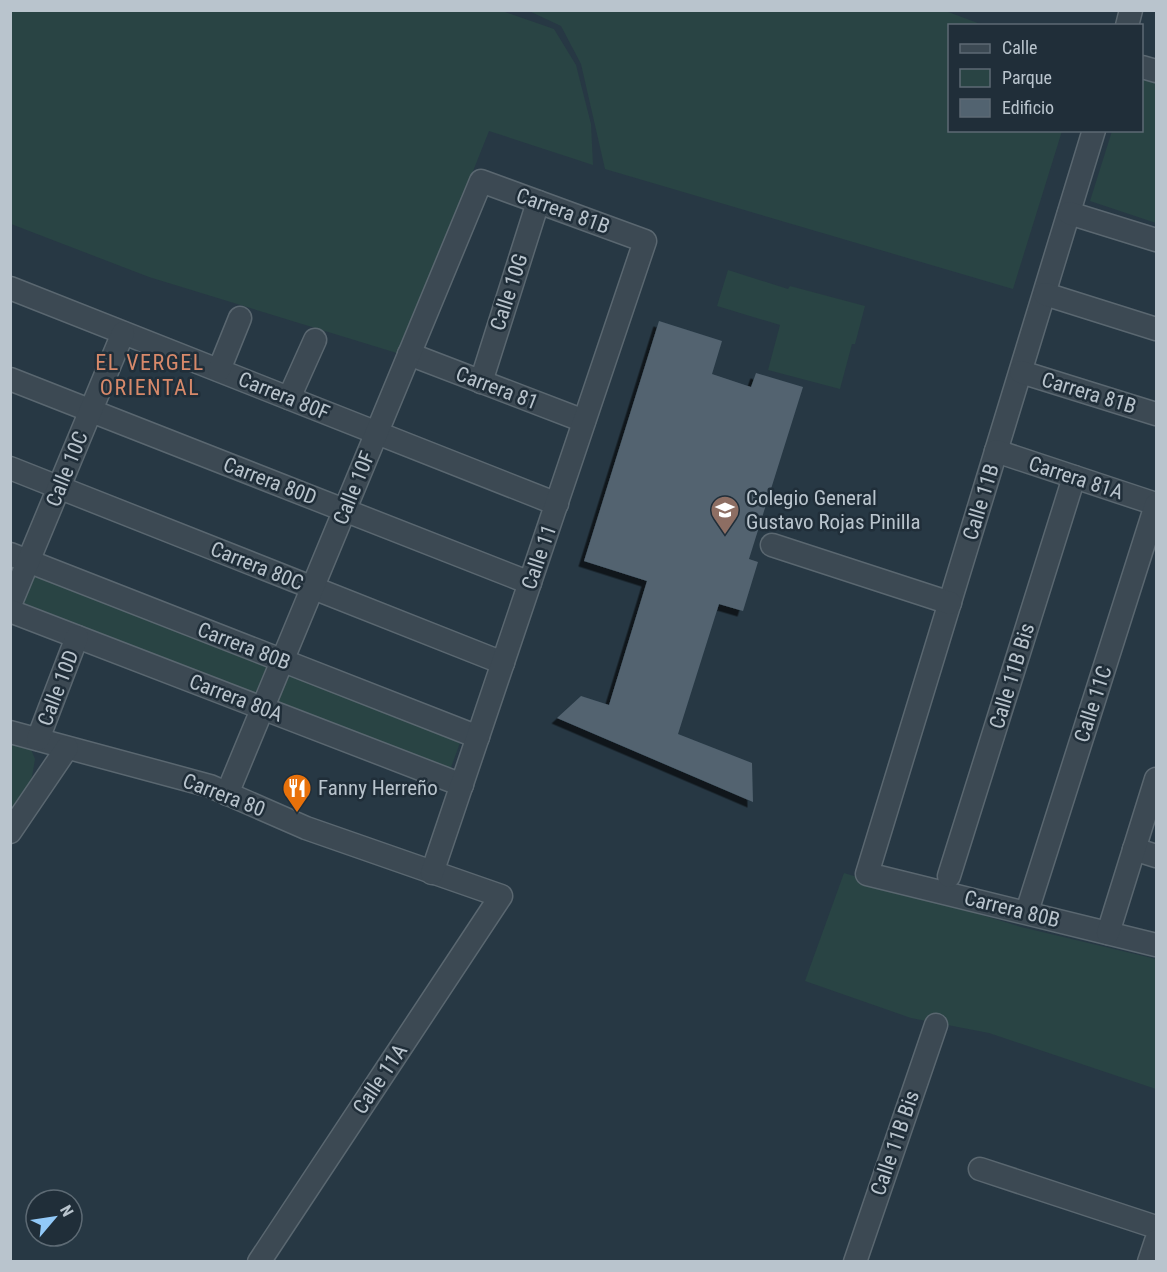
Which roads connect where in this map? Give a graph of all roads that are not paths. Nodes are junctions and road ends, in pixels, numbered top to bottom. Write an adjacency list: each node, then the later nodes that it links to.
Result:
1 (1094, 132): 4 (street, Calle 11B)
2 (481, 181): 3 (street, Carrera 81B); 13 (street, Calle 10F)
3 (538, 202): 6 (street, Carrera 81B); 17 (street, Calle 10G)
4 (1069, 213): 5 (street); 8 (street, Calle 11B)
5 (1156, 240)
6 (645, 241): 21 (street, Calle 11)
7 (10, 288): 11 (street, Carrera 80F)
8 (1045, 294): 10 (street); 15 (street, Calle 11B)
9 (240, 318): 14 (street)
10 (1156, 329)
11 (123, 333): 14 (street, Carrera 80F); 19 (street, Calle 10C)
12 (315, 340): 18 (street)
13 (409, 354): 17 (street, Carrera 81); 22 (street, Calle 10F)
14 (219, 370): 18 (street, Carrera 80F)
15 (1021, 372): 20 (street, Carrera 81B); 23 (street, Calle 11B)
16 (10, 380): 19 (street, Carrera 80D)
17 (481, 382): 21 (street, Carrera 81)
18 (289, 398): 22 (street, Carrera 80F)
19 (91, 411): 26 (street, Calle 10C); 29 (street, Carrera 80D)
20 (1156, 414)
21 (584, 421): 27 (street, Calle 11)
22 (377, 433): 27 (street, Carrera 80F); 29 (street, Calle 10F)
23 (996, 451): 25 (street, Carrera 81A); 34 (street, Calle 11B)
24 (10, 468): 26 (street, Carrera 80C)
25 (1074, 477): 28 (street, Carrera 81A); 53 (street, Calle 11B Bis)
26 (59, 487): 31 (street, Calle 10C); 33 (street, Carrera 80C)
27 (557, 504): 32 (street, Calle 11)
28 (1156, 504): 55 (street, Calle 11C)
29 (345, 510): 32 (street, Carrera 80D); 33 (street, Calle 10F)
30 (772, 545): 34 (street)
31 (20, 557): 35 (street, Calle 10C); 38 (street, Carrera 80B)
32 (530, 583): 39 (street, Calle 11)
33 (312, 588): 38 (street, Calle 10F); 39 (street, Carrera 80C)
34 (950, 603): 52 (street, Calle 11B)
35 (10, 605)
36 (10, 611): 37 (street, Carrera 80A)
37 (77, 637): 40 (street, Carrera 80A); 43 (street, Calle 10D)
38 (282, 661): 40 (street, Calle 10F); 42 (street, Carrera 80B)
39 (503, 663): 42 (street, Calle 11)
40 (262, 708): 46 (street, Carrera 80A); 47 (street, Calle 10F)
41 (10, 732): 43 (street, Carrera 80)
42 (478, 737): 46 (street, Calle 11)
43 (38, 739): 44 (street, Carrera 80)
44 (67, 748): 47 (street, Carrera 80); 48 (street, Calle 10D)
45 (1156, 779): 49 (street)
46 (462, 785): 51 (street, Calle 11)
47 (227, 794): 51 (street, Carrera 80)
48 (10, 832)
49 (1134, 849): 50 (street); 56 (street)
50 (1156, 856)
51 (432, 873): 54 (street, Carrera 80)
52 (867, 874): 56 (street, Carrera 80B)
53 (950, 876)
54 (501, 896): 62 (street, Calle 11A)
55 (1030, 902)
56 (1108, 933): 57 (street, Carrera 80B)
57 (1156, 945)
58 (936, 1026): 63 (street, Calle 11B Bis)
59 (980, 1169): 60 (street)
60 (1156, 1227)
61 (1156, 1240): 64 (street)
62 (259, 1262)
63 (855, 1262)
64 (1149, 1262)

